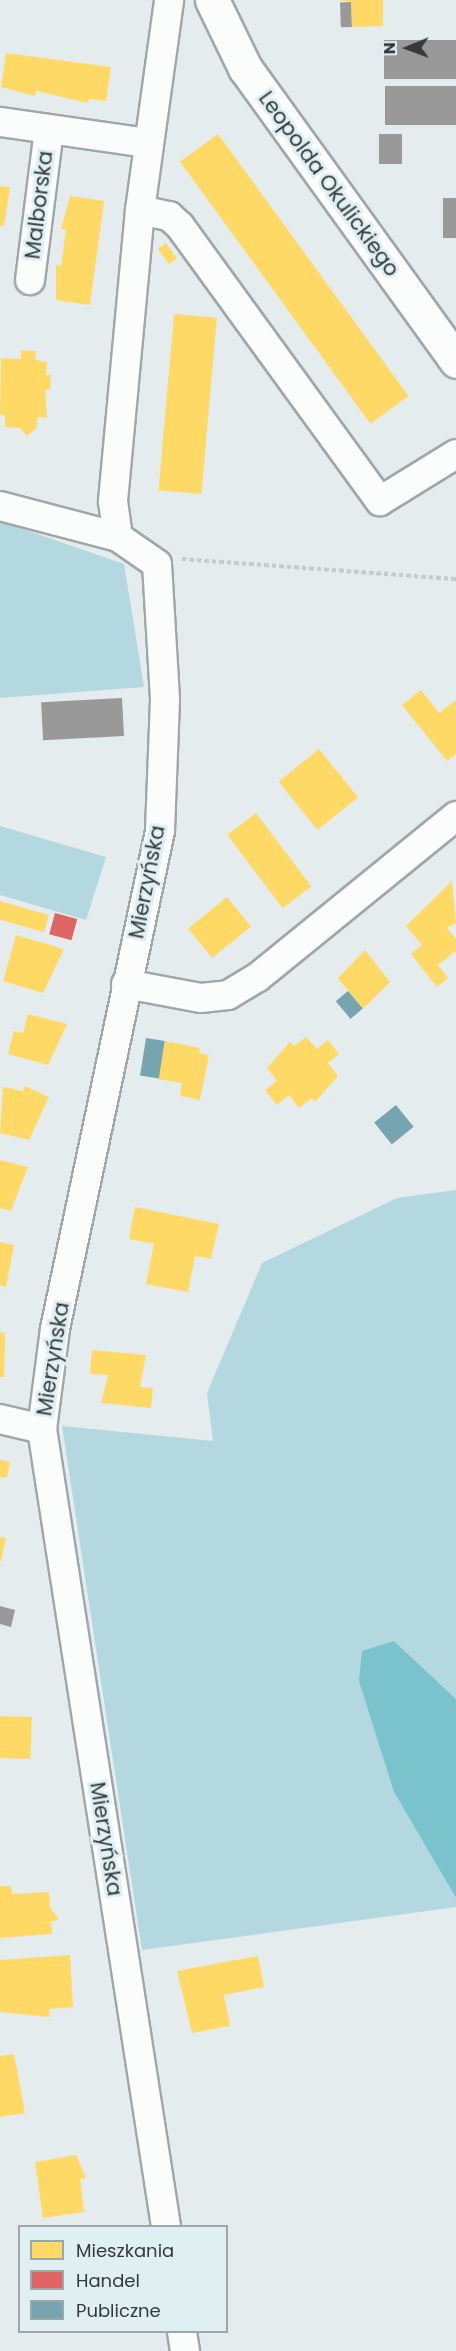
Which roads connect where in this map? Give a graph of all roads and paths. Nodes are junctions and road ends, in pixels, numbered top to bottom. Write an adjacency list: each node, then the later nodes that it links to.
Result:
1 (170, 0): 5 (street)
2 (212, 0): 8 (street, Leopolda Okulickiego)
3 (0, 122): 4 (street, Malborska)
4 (49, 130): 5 (street, Malborska); 7 (street, Malborska)
5 (147, 142): 6 (street)
6 (140, 210): 9 (street); 11 (street)
7 (30, 280)
8 (456, 361)
9 (456, 454)
10 (0, 506): 11 (street)
11 (118, 537): 12 (street)
12 (157, 564): 13 (path); 15 (street, Mierzyńska)
13 (456, 579)
14 (456, 816): 15 (street)
15 (126, 984): 17 (street, Mierzyńska)
16 (0, 1419): 17 (street)
17 (42, 1429): 18 (street, Mierzyńska)
18 (166, 2225)
19 (182, 2333): 20 (street)
20 (185, 2351)

